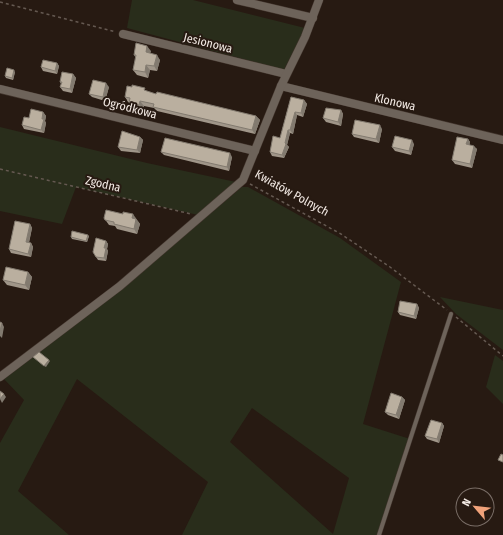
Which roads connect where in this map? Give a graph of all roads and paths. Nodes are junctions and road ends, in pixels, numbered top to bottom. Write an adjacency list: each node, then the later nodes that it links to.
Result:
1 (237, 0): 4 (street)
2 (319, 0): 4 (street)
3 (0, 2): 5 (path)
4 (313, 18): 6 (street)
5 (123, 34): 6 (street, Jesionowa)
6 (286, 74): 7 (street)
7 (281, 86): 9 (street, Klonowa); 10 (street)
8 (0, 89): 10 (street, Ogródkowa)
9 (503, 140)
10 (255, 151): 12 (street)
11 (0, 169): 13 (path, Zgodna)
12 (243, 180): 13 (street, Kwiatów Polnych); 14 (path, Kwiatów Polnych)
13 (201, 216): 16 (street, Kwiatów Polnych)
14 (451, 314): 15 (path, Kwiatów Polnych); 17 (lane)
15 (503, 356)
16 (0, 377)
17 (379, 535)

